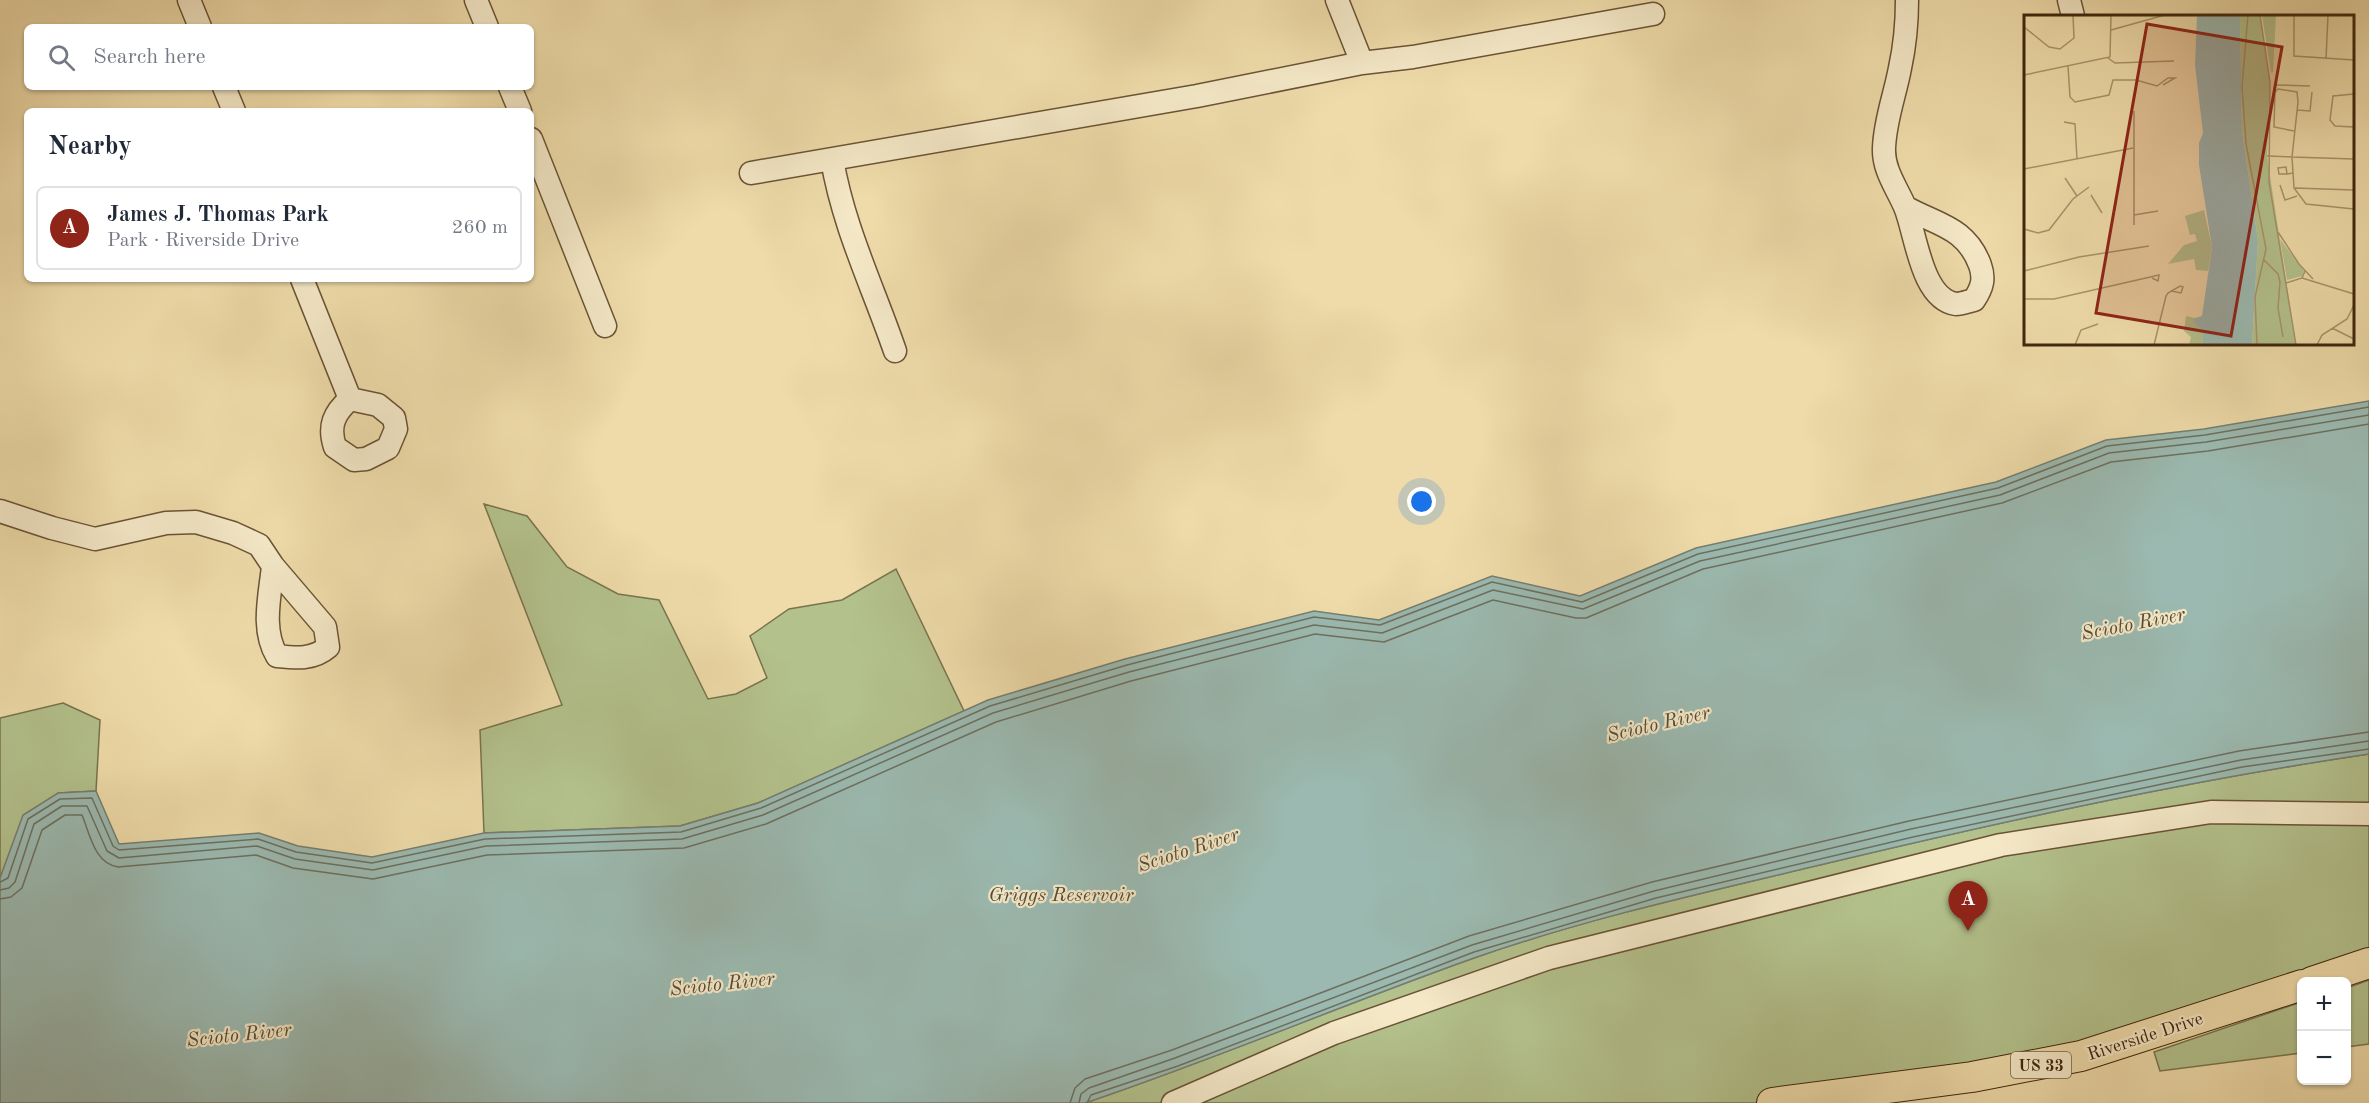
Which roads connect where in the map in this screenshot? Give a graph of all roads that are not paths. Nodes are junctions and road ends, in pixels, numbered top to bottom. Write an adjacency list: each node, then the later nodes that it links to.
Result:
1 (189, 0): 8 (street)
2 (476, 0): 9 (street)
3 (1337, 0): 10 (street)
4 (1907, 0): 18 (street)
5 (2069, 0): 7 (street)
6 (1653, 14): 10 (street)
7 (2073, 15)
8 (199, 24)
9 (486, 24)
10 (1362, 63): 16 (street)
11 (225, 90): 13 (street)
12 (511, 90): 14 (street)
13 (233, 108)
14 (519, 108)
15 (534, 147): 20 (street)
16 (832, 159): 17 (street); 21 (street)
17 (751, 173)
18 (1905, 207)
19 (303, 282): 22 (street)
20 (605, 326)
21 (895, 351)
22 (350, 399)
23 (0, 511): 24 (street)
24 (273, 566)
25 (2369, 814): 29 (street)
26 (2369, 963): 27 (main road)
27 (2325, 977)
28 (2297, 986): 30 (main road, Riverside Drive / US 33)
29 (1173, 1103)
30 (1772, 1103)

